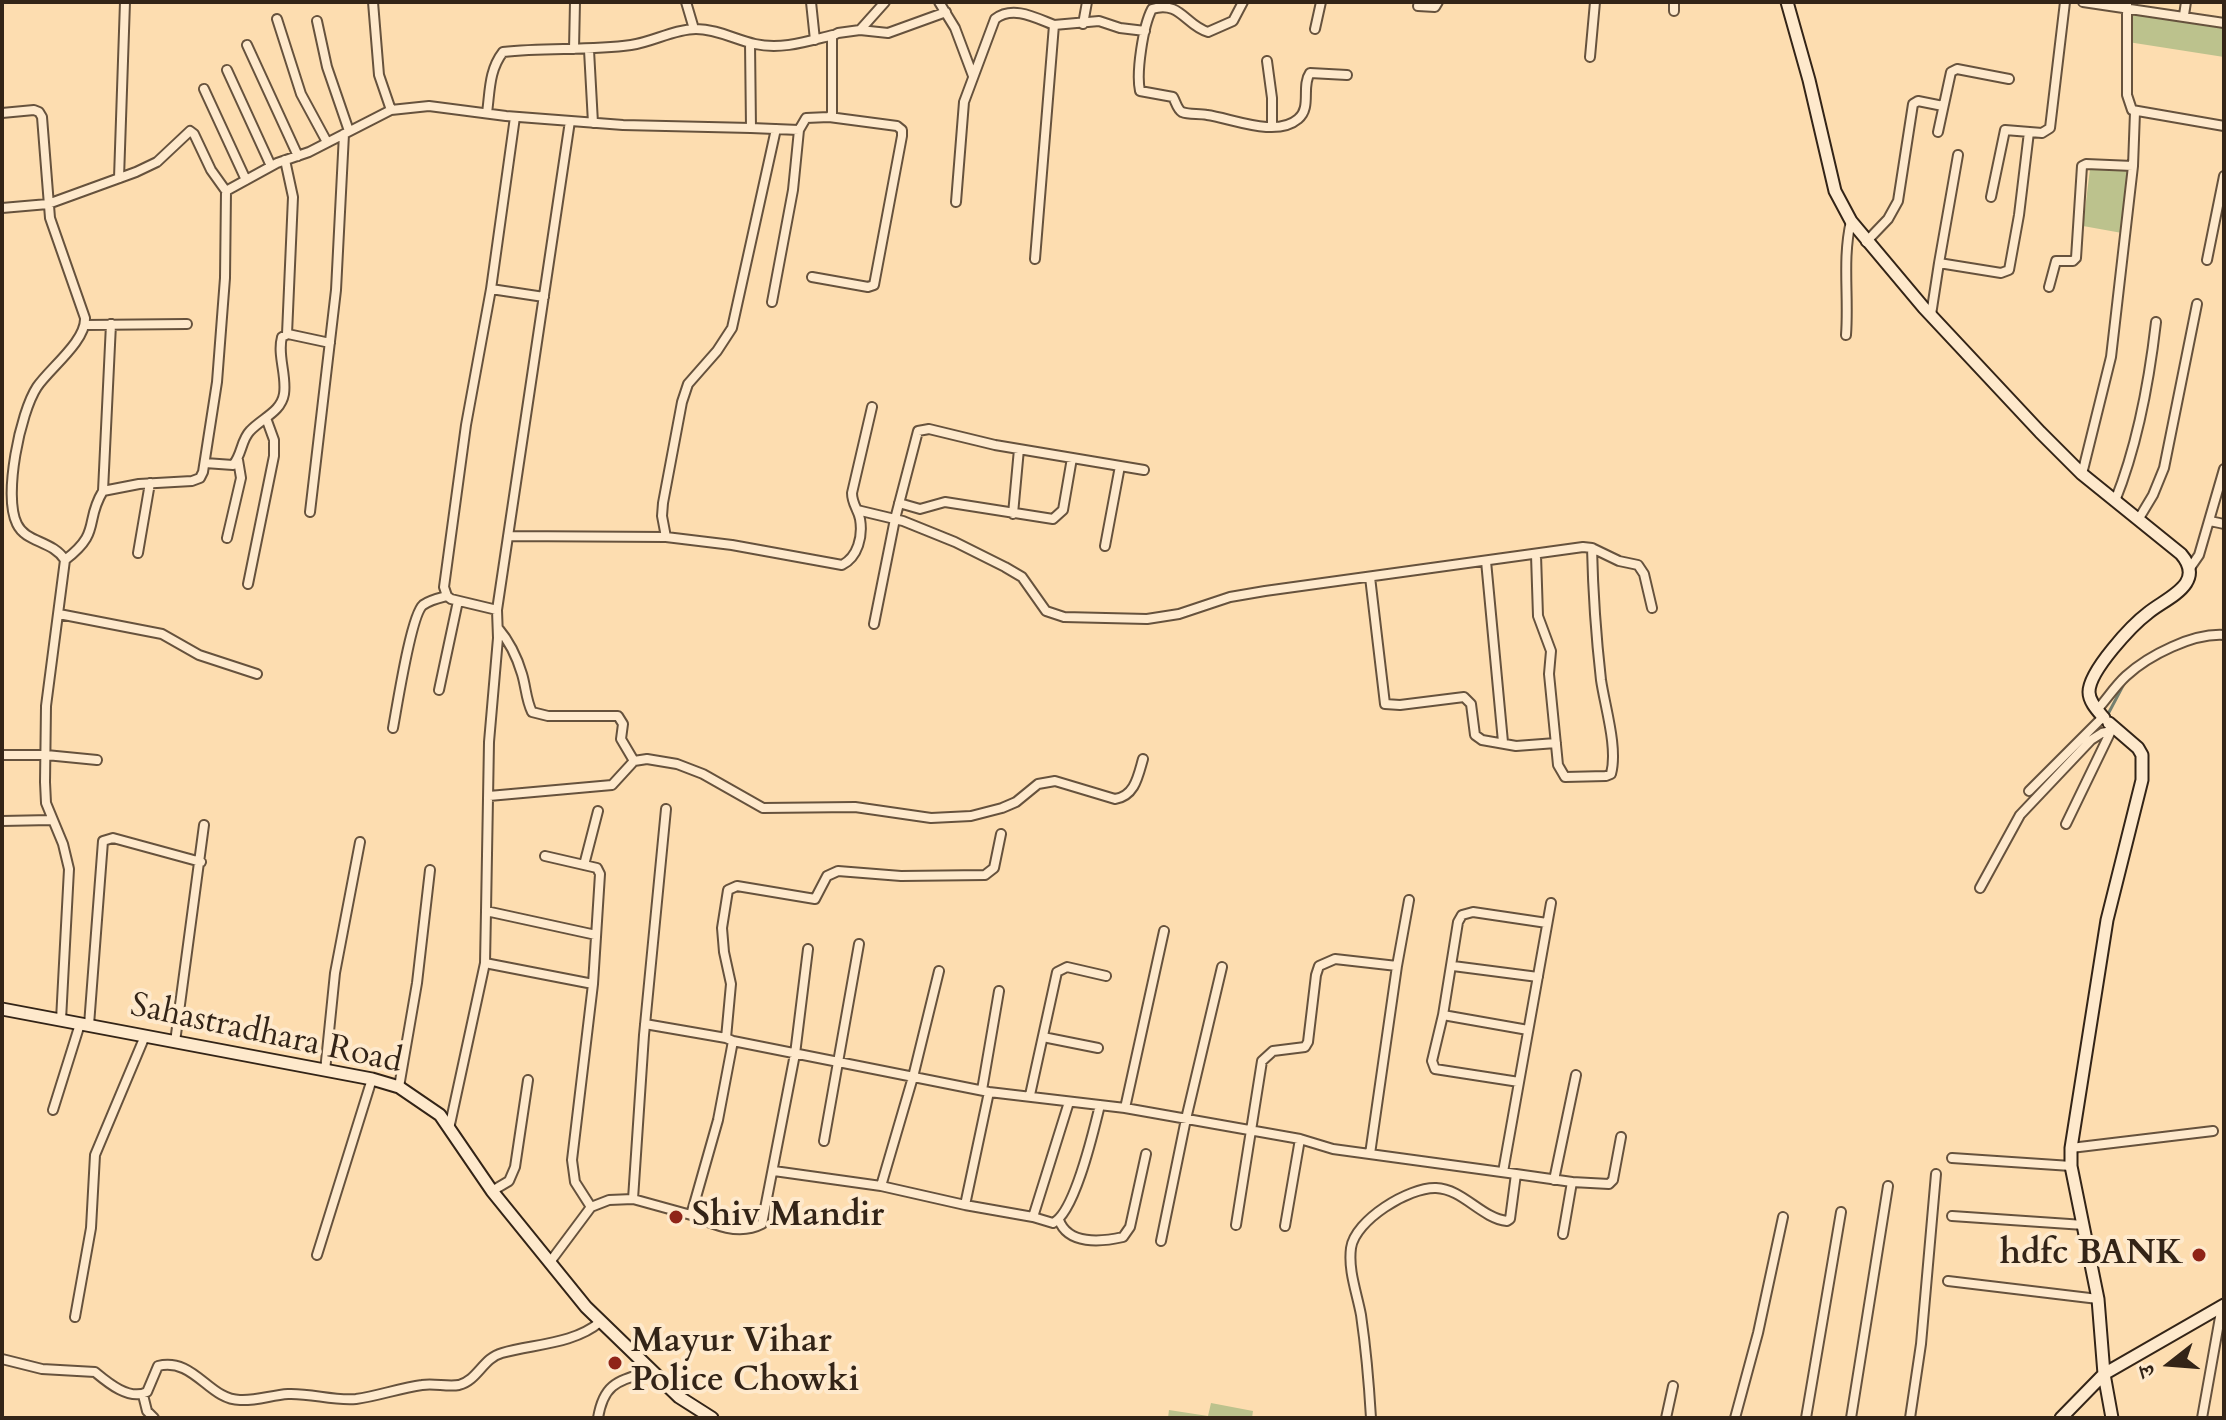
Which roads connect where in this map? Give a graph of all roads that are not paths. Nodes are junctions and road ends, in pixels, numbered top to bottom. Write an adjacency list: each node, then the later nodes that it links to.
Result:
1 (125, 2): 67 (street)
2 (373, 2): 44 (street)
3 (575, 2): 34 (street)
4 (686, 2): 26 (street)
5 (811, 2): 31 (street)
6 (939, 2): 19 (street)
7 (1087, 2): 24 (street)
8 (1243, 2): 29 (street)
9 (1321, 2): 27 (street)
10 (1438, 2): 18 (street)
11 (1595, 2): 36 (street)
12 (1787, 2): 74 (street)
13 (2065, 2): 59 (street)
14 (2083, 2): 17 (street)
15 (2186, 2): 20 (street)
16 (883, 3): 28 (street)
17 (2126, 5): 20 (street); 45 (street)
18 (1418, 6)
19 (946, 12): 28 (street); 40 (street)
20 (2184, 15): 23 (street)
21 (277, 19): 60 (street)
22 (317, 21): 57 (street)
23 (2224, 23)
24 (1083, 24): 25 (street); 29 (street)
25 (1054, 25): 40 (street); 76 (street)
26 (694, 29): 32 (street); 35 (street)
27 (1315, 29)
28 (860, 30): 30 (street)
29 (1145, 31): 52 (street)
30 (833, 35): 31 (street); 49 (street)
31 (815, 40): 32 (street)
32 (750, 43): 54 (street)
33 (247, 45): 62 (street)
34 (574, 49): 35 (street); 47 (street)
35 (589, 50): 51 (street)
36 (1590, 57)
37 (1267, 61): 52 (street)
38 (227, 70): 64 (street)
39 (1347, 75): 52 (street)
40 (973, 77): 71 (street)
41 (2009, 79): 43 (street)
42 (204, 89): 68 (street)
43 (1943, 106): 58 (street); 75 (street)
44 (391, 110): 47 (street); 57 (street)
45 (2135, 112): 53 (street); 65 (street)
46 (2, 113): 72 (street)
47 (487, 113): 48 (street)
48 (515, 117): 50 (street); 81 (street)
49 (829, 117): 56 (street); 79 (street)
50 (570, 121): 51 (street); 82 (street)
51 (593, 123): 54 (street)
52 (1272, 126)
53 (2224, 126)
54 (751, 128): 55 (street)
55 (776, 129): 56 (street); 115 (street)
56 (799, 130): 83 (street)
57 (346, 132): 60 (street); 92 (street)
58 (1938, 132)
59 (2029, 132): 70 (street); 78 (street)
60 (327, 142): 62 (street)
61 (1958, 155): 78 (street)
62 (298, 156): 63 (street)
63 (285, 160): 64 (street); 90 (street)
64 (271, 166): 68 (street)
65 (2133, 166): 80 (street); 102 (street)
66 (2224, 176): 77 (street)
67 (119, 178): 69 (street); 72 (street)
68 (246, 180): 69 (street)
69 (226, 191): 98 (street)
70 (1991, 197)
71 (956, 202)
72 (48, 204): 73 (street); 89 (street)
73 (2, 208)
74 (1851, 221): 75 (street); 91 (street)
75 (1866, 242): 85 (street)
76 (1035, 259)
77 (2207, 260)
78 (1939, 263): 85 (street)
79 (812, 277)
80 (2049, 287)
81 (491, 289): 82 (street); 126 (street)
82 (544, 297): 114 (street)
83 (772, 302)
84 (2197, 304): 111 (street)
85 (1931, 315): 102 (street)
86 (2156, 322): 105 (street)
87 (111, 324): 88 (street); 89 (street); 104 (street)
88 (187, 324)
89 (85, 325): 121 (street)
90 (287, 334): 92 (street); 94 (street)
91 (1846, 335)
92 (330, 343): 108 (street)
93 (872, 407): 107 (street)
94 (266, 418): 97 (street); 125 (street)
95 (1019, 449): 96 (street); 106 (street); 109 (street)
96 (1072, 458): 99 (street); 109 (street)
97 (238, 460): 98 (street); 116 (street)
98 (205, 463): 103 (street)
99 (1120, 466): 101 (street); 117 (street)
100 (2224, 469): 112 (street)
101 (1144, 470)
102 (2082, 474): 105 (street)
103 (150, 483): 104 (street); 119 (street)
104 (103, 491): 121 (street)
105 (2115, 501): 111 (street)
106 (899, 503): 109 (street); 110 (street)
107 (857, 510): 110 (street); 115 (street)
108 (310, 512)
109 (1013, 514)
110 (895, 519): 124 (street); 131 (street)
111 (2138, 520): 123 (street)
112 (2210, 521): 113 (street); 123 (street)
113 (2224, 524)
114 (508, 536): 115 (street); 129 (street)
115 (666, 537)
116 (227, 538)
117 (1105, 546)
118 (1592, 548): 120 (street); 128 (street); 139 (street)
119 (138, 553)
120 (1536, 555): 122 (street); 139 (street)
121 (65, 560): 130 (street)
122 (1486, 561): 124 (street); 138 (street)
123 (2190, 568): 136 (street)
124 (1370, 577): 138 (street)
125 (248, 584)
126 (447, 596): 127 (street); 137 (street)
127 (458, 601): 129 (street); 135 (street)
128 (1652, 608)
129 (497, 610): 132 (street)
130 (59, 614): 134 (street); 141 (street)
131 (874, 624)
132 (498, 627): 144 (street); 146 (street)
133 (2224, 635): 136 (street)
134 (257, 674)
135 (439, 690)
136 (2106, 721): 145 (street); 151 (street); 159 (street); 210 (street)
137 (393, 728)
138 (1503, 742): 139 (street)
139 (1556, 743)
140 (2, 755): 141 (street)
141 (46, 755): 143 (street); 149 (street)
142 (1143, 759): 144 (street)
143 (97, 760)
144 (634, 761): 146 (street)
145 (2029, 791)
146 (489, 796): 162 (street)
147 (666, 809): 180 (street)
148 (598, 811): 157 (street)
149 (51, 820): 150 (street); 179 (street)
150 (2, 821)
151 (2066, 824)
152 (204, 825): 156 (street)
153 (1001, 834): 185 (street)
154 (360, 842): 190 (street)
155 (545, 856): 157 (street)
156 (201, 862): 181 (street); 186 (street)
157 (584, 865): 165 (street)
158 (430, 870): 196 (street)
159 (1980, 888)
160 (1409, 900): 169 (street)
161 (1551, 903): 163 (street)
162 (486, 911): 165 (street); 168 (street)
163 (1547, 923): 170 (street); 174 (street)
164 (1164, 931): 201 (street)
165 (596, 935): 175 (street)
166 (859, 944): 189 (street)
167 (808, 949): 188 (street)
168 (485, 963): 175 (street); 204 (street)
169 (1397, 966): 205 (street); 212 (street)
170 (1453, 966): 174 (street); 178 (street)
171 (1222, 967): 203 (street)
172 (939, 971): 192 (street)
173 (1106, 976): 184 (street)
174 (1538, 977): 182 (street)
175 (593, 984): 226 (street)
176 (999, 991): 197 (street)
177 (2, 1009): 179 (street, Sahastradhara Road)
178 (1443, 1015): 182 (street); 195 (street)
179 (61, 1020): 181 (street, Sahastradhara Road)
180 (645, 1024): 185 (street); 224 (street)
181 (84, 1025): 183 (street, Sahastradhara Road); 202 (street)
182 (1528, 1030): 195 (street)
183 (145, 1036): 186 (street, Sahastradhara Road); 243 (street)
184 (1043, 1037): 187 (street); 198 (street)
185 (730, 1040): 188 (street); 228 (street)
186 (175, 1042): 190 (street, Sahastradhara Road)
187 (1098, 1048)
188 (795, 1054): 189 (street); 215 (street)
189 (838, 1063): 192 (street); 209 (street)
190 (325, 1071): 193 (street, Sahastradhara Road)
191 (1576, 1075): 219 (street)
192 (913, 1077): 197 (street); 221 (street)
193 (372, 1079): 196 (street, Sahastradhara Road); 238 (street)
194 (528, 1080): 223 (street)
195 (1519, 1082): 216 (street)
196 (399, 1087): 204 (street, Sahastradhara Road)
197 (986, 1091): 198 (street); 225 (street)
198 (1030, 1095): 199 (street)
199 (1069, 1102): 200 (street); 230 (street)
200 (1100, 1105): 201 (street); 232 (street)
201 (1125, 1108): 203 (street)
202 (53, 1110)
203 (1186, 1119): 205 (street); 237 (street)
204 (449, 1129): 223 (street, Sahastradhara Road)
205 (1252, 1130): 208 (street); 233 (street)
206 (2213, 1131): 210 (street)
207 (1621, 1137): 220 (street)
208 (1300, 1139): 212 (street); 235 (street)
209 (824, 1141)
210 (2071, 1148): 214 (street)
211 (1146, 1154): 232 (street)
212 (1370, 1154): 216 (street)
213 (1952, 1158): 214 (street)
214 (2071, 1166): 234 (street)
215 (774, 1171): 221 (street); 228 (street)
216 (1503, 1172): 217 (street)
217 (1516, 1174): 219 (street); 253 (street)
218 (1936, 1174): 258 (street)
219 (1554, 1180): 220 (street)
220 (1572, 1182): 236 (street)
221 (881, 1186): 225 (street)
222 (1888, 1186): 257 (street)
223 (492, 1191): 239 (street, Sahastradhara Road)
224 (633, 1199): 226 (street); 228 (street)
225 (965, 1205): 230 (street)
226 (591, 1207): 239 (street)
227 (1841, 1212): 256 (street)
228 (691, 1215)
229 (1952, 1216): 234 (street)
230 (1033, 1217): 232 (street)
231 (1783, 1217): 255 (street)
232 (1059, 1220)
233 (1236, 1225)
234 (2084, 1225): 241 (street)
235 (1285, 1226)
236 (1563, 1234)
237 (1161, 1241)
238 (317, 1255)
239 (550, 1262): 244 (street, Sahastradhara Road)
240 (1948, 1281): 241 (street)
241 (2098, 1299): 247 (street)
242 (2223, 1306): 247 (street); 261 (street)
243 (75, 1317)
244 (600, 1322): 246 (street, Sahastradhara Road); 249 (street)
245 (2, 1359): 249 (street)
246 (651, 1371): 251 (street); 252 (street, Sahastradhara Road)
247 (2104, 1374): 259 (street); 260 (street)
248 (1673, 1386): 254 (street)
249 (143, 1395): 250 (street)
250 (154, 1418)
251 (598, 1418)
252 (712, 1418)
253 (1371, 1418)
254 (1666, 1418)
255 (1735, 1418)
256 (1806, 1418)
257 (1851, 1418)
258 (1910, 1418)
259 (2061, 1418)
260 (2112, 1418)
261 (2202, 1418)

